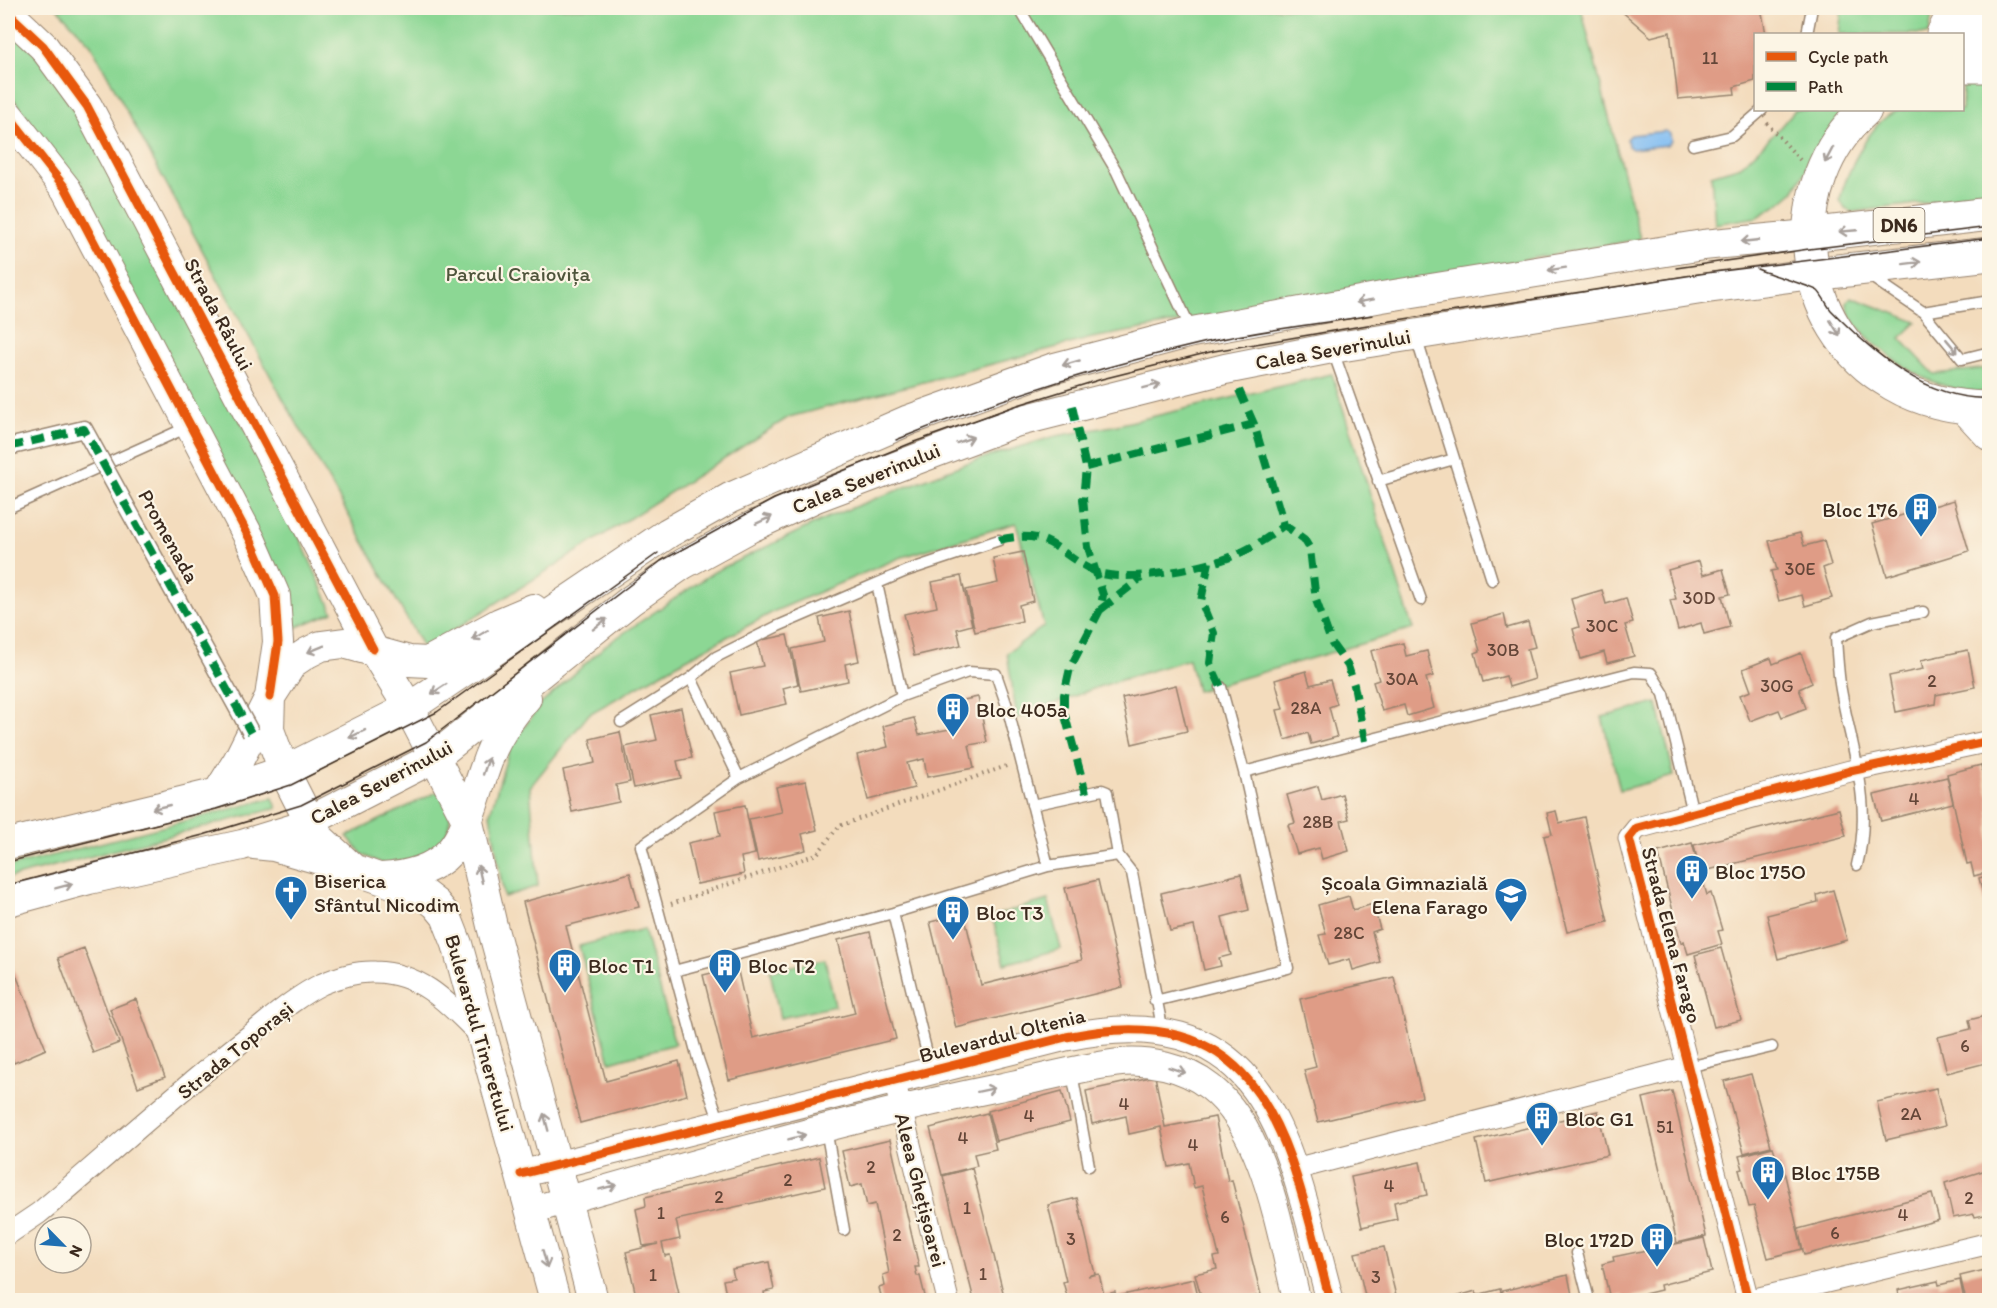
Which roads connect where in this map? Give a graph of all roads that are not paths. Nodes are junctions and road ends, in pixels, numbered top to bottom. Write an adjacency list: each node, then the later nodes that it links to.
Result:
1 (1018, 8): 22 (lane)
2 (1812, 8): 6 (lane)
3 (1956, 8): 7 (main road)
4 (1962, 8): 8 (main road)
5 (8, 13): 39 (main road, Strada Râului)
6 (1807, 33)
7 (1943, 33)
8 (1989, 53)
9 (1964, 66): 10 (main road)
10 (1989, 66)
11 (1864, 111): 16 (main road, one-way to 16)
12 (1760, 112): 14 (lane)
13 (8, 115): 27 (main road)
14 (1693, 145)
15 (1989, 214): 16 (main road, Calea Severinului / DN6, one-way to 16)
16 (1808, 235): 19 (main road); 22 (main road, Calea Severinului / DN6, one-way to 22)
17 (1989, 254): 18 (main road, Calea Severinului / DN6, one-way to 17)
18 (1860, 269): 19 (main road, Calea Severinului / DN6); 21 (lane)
19 (1812, 274): 23 (main road, Calea Severinului / DN6); 26 (main road, one-way to 26)
20 (1989, 302): 21 (lane)
21 (1923, 312): 25 (lane, one-way to 25)
22 (1192, 332): 36 (main road, Calea Severinului / DN6, one-way to 36)
23 (1414, 334): 24 (main road, Calea Severinului / DN6); 30 (lane)
24 (1332, 348): 31 (lane); 40 (main road, Calea Severinului / DN6, one-way to 24)
25 (1989, 352)
26 (1978, 408): 28 (main road)
27 (189, 427): 32 (lane); 44 (main road)
28 (1989, 434)
29 (8, 447): 47 (street, Promenada, bridge)
30 (1454, 459): 31 (lane); 34 (lane)
31 (1378, 481): 37 (lane)
32 (8, 508)
33 (999, 540): 35 (lane)
34 (1492, 580)
35 (876, 584): 41 (lane); 43 (lane)
36 (591, 585): 39 (main road, one-way to 39); 45 (main road, Calea Severinului / DN6, one-way to 45)
37 (1421, 600)
38 (1923, 612): 50 (lane)
39 (373, 649): 44 (main road, one-way to 44); 45 (main road, Strada Râului)
40 (555, 661): 49 (main road, Calea Severinului / DN6); 58 (main road, one-way to 40)
41 (691, 678): 46 (lane); 53 (lane)
42 (1221, 687): 52 (lane)
43 (902, 696): 53 (lane); 55 (lane)
44 (270, 697): 47 (main road); 51 (main road)
45 (409, 708): 49 (main road, Bulevardul Tineretului); 51 (main road, Calea Severinului / DN6, one-way to 51)
46 (621, 722)
47 (251, 734): 54 (main road)
48 (1989, 741): 50 (street, Strada Elena Farago)
49 (435, 757): 57 (main road, Calea Severinului / DN6); 58 (main road, Bulevardul Tineretului)
50 (1860, 768): 56 (street, Strada Elena Farago); 62 (lane)
51 (284, 771): 54 (main road, Calea Severinului / DN6); 57 (main road, Bulevardul Tineretului)
52 (1244, 772): 56 (lane); 68 (lane)
53 (739, 778): 67 (lane)
54 (218, 793): 59 (main road, Calea Severinului / DN6, one-way to 59)
55 (1032, 805): 61 (lane); 63 (lane)
56 (1693, 813): 72 (street, Strada Elena Farago)
57 (309, 820): 60 (main road, Calea Severinului / DN6); 64 (main road, Bulevardul Tineretului)
58 (468, 822): 64 (main road); 81 (main road, Bulevardul Tineretului, one-way to 58)
59 (8, 844)
60 (242, 845): 64 (main road); 65 (main road, Calea Severinului / DN6, one-way to 60)
61 (1118, 855): 63 (lane); 68 (lane)
62 (1857, 865)
63 (1048, 866): 66 (lane)
64 (366, 873): 70 (main road, Bulevardul Tineretului)
65 (8, 901)
66 (893, 913): 67 (lane); 73 (lane)
67 (674, 971): 79 (lane)
68 (1155, 1001): 69 (lane)
69 (1163, 1032): 73 (street, Bulevardul Oltenia); 75 (street, Bulevardul Oltenia)
70 (481, 1036): 84 (main road, Bulevardul Tineretului); 88 (street, Strada Toporași)
71 (1772, 1047): 72 (lane)
72 (1688, 1067): 83 (street); 97 (street, Strada Elena Farago)
73 (931, 1071): 76 (street, Bulevardul Oltenia)
74 (1072, 1073): 77 (street, one-way to 77); 78 (street, one-way to 74); 82 (lane)
75 (1248, 1079): 77 (street); 83 (street, Bulevardul Oltenia)
76 (894, 1080): 78 (street, Aleea Ghețișoarei); 79 (street, Bulevardul Oltenia)
77 (1224, 1099): 94 (street)
78 (901, 1108): 80 (street); 93 (street, Aleea Ghețișoarei)
79 (720, 1123): 81 (street, Bulevardul Oltenia)
80 (826, 1129): 85 (street, one-way to 80); 87 (lane)
81 (558, 1165): 84 (street, Bulevardul Oltenia); 85 (main road, Bulevardul Tineretului)
82 (1089, 1166)
83 (1295, 1169): 95 (street, Bulevardul Oltenia)
84 (521, 1174): 86 (main road, Bulevardul Tineretului)
85 (568, 1199): 86 (street); 92 (main road, Bulevardul Tineretului)
86 (532, 1209): 91 (main road, Bulevardul Tineretului, one-way to 91)
87 (844, 1230)
88 (8, 1234)
89 (1989, 1243): 97 (street)
90 (1577, 1253): 96 (lane)
91 (551, 1296)
92 (593, 1300)
93 (948, 1300)
94 (1298, 1300)
95 (1330, 1300)
96 (1589, 1300)
97 (1750, 1300)

